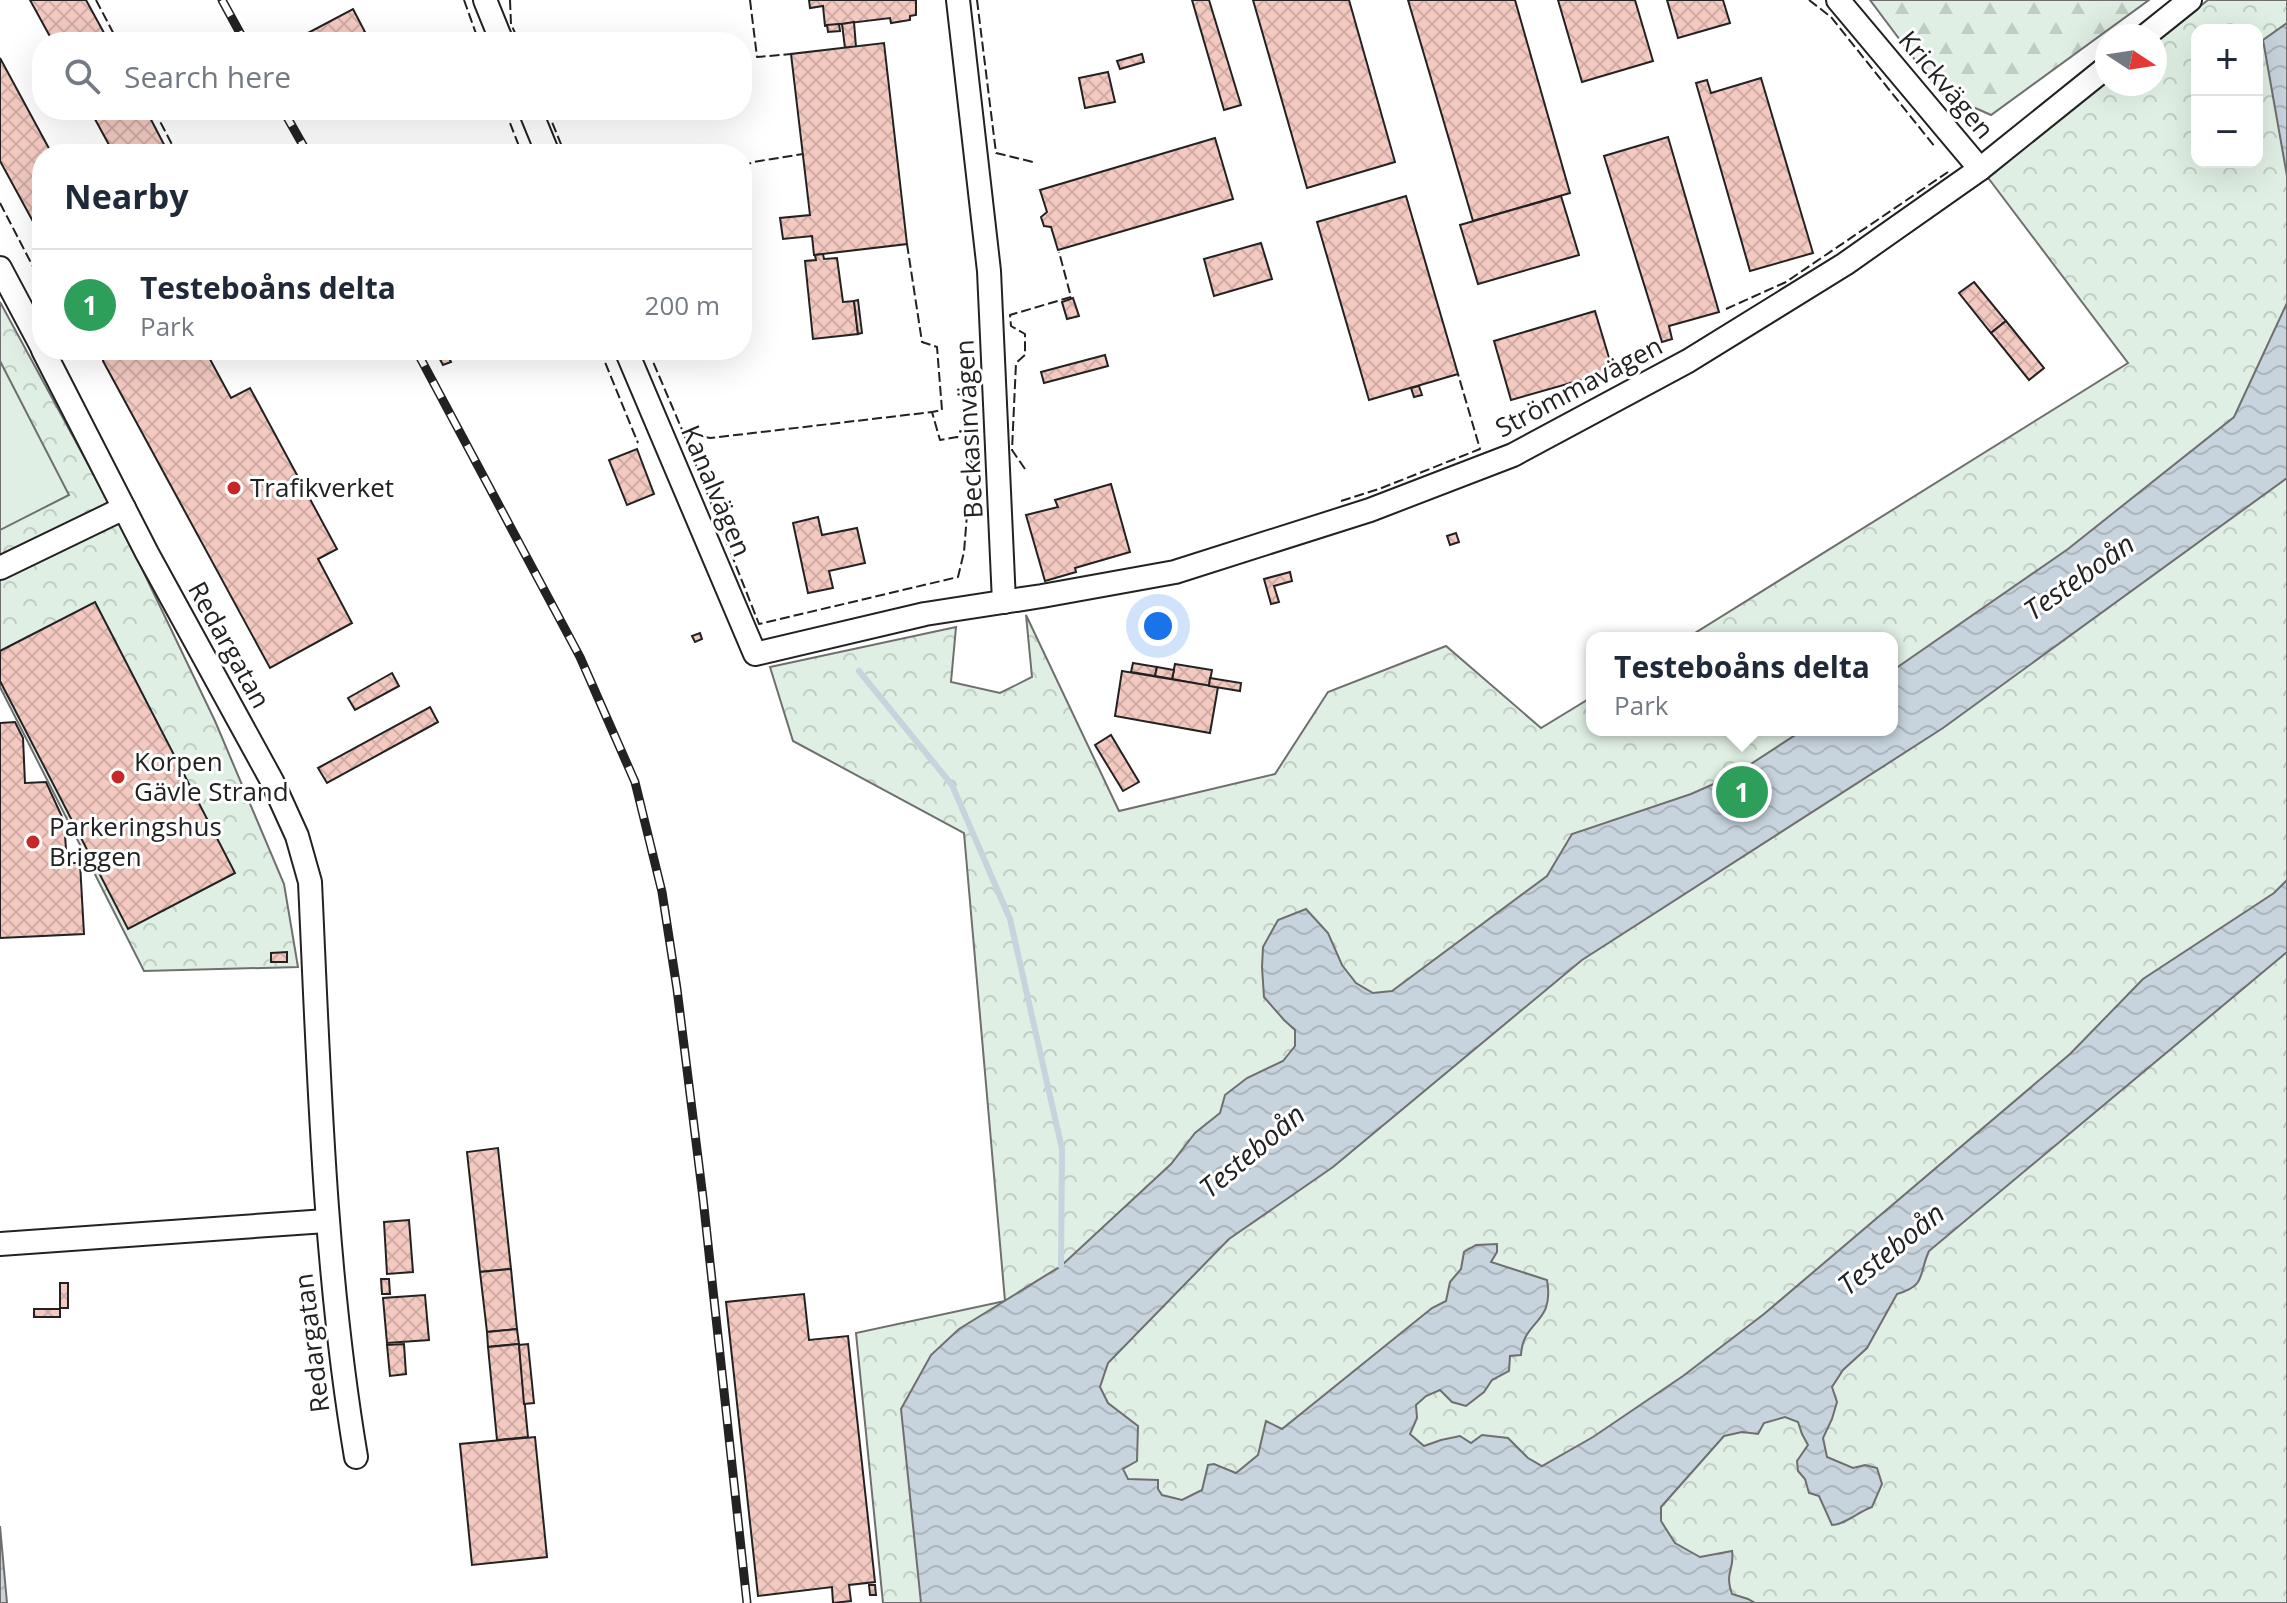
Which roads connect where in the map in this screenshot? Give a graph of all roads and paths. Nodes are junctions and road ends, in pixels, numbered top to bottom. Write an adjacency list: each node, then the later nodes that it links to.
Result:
1 (485, 0): 6 (street)
2 (958, 0): 17 (street, Beckasinvägen)
3 (1838, 0): 10 (street, Krickvägen)
4 (2190, 0): 5 (street)
5 (2160, 24)
6 (498, 32)
7 (2095, 77): 10 (street, Strömmavägen)
8 (534, 120): 9 (street)
9 (544, 144)
10 (1980, 169): 17 (street, Strömmavägen)
11 (0, 268): 12 (street, Redargatan)
12 (32, 328)
13 (49, 360): 15 (street, Redargatan)
14 (630, 360): 17 (street, Kanalvägen)
15 (124, 508): 16 (street); 18 (street, Redargatan)
16 (0, 568)
17 (1004, 602)
18 (326, 1221): 19 (street); 20 (street, Redargatan)
19 (0, 1244)
20 (356, 1457)

